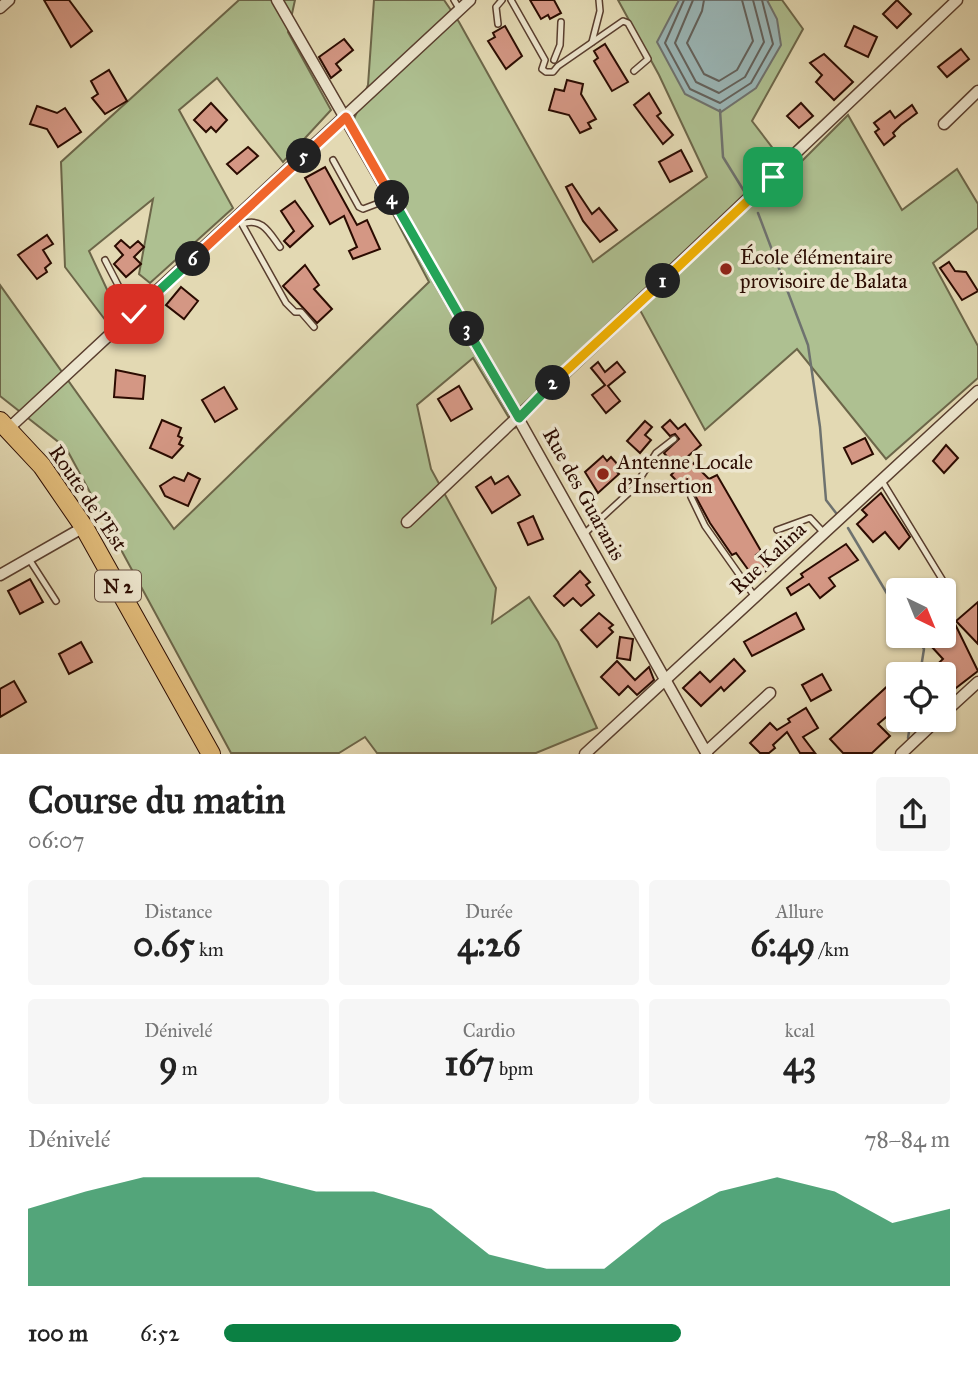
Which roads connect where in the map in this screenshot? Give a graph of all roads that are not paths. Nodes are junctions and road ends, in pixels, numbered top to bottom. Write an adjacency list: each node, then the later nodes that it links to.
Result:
1 (9, 0): 9 (street)
2 (277, 0): 17 (street, Rue des Guaranis)
3 (470, 0): 8 (street)
4 (502, 0): 11 (lane)
5 (511, 0): 13 (lane)
6 (599, 0): 12 (lane)
7 (957, 0): 27 (street)
8 (457, 5): 17 (street)
9 (0, 8)
10 (561, 22): 14 (lane)
11 (498, 24)
12 (592, 42): 14 (lane); 15 (lane)
13 (545, 60): 14 (lane); 14 (lane)
14 (556, 63)
15 (634, 71)
16 (978, 91): 18 (street)
17 (346, 117): 20 (street, Rue des Guaranis); 21 (street)
18 (944, 124)
19 (334, 160): 20 (lane)
20 (392, 198): 27 (street, Rue des Guaranis)
21 (240, 221): 22 (lane); 24 (street); 25 (lane)
22 (280, 247)
23 (105, 260): 24 (lane)
24 (134, 314): 28 (street)
25 (314, 327)
26 (978, 391): 30 (street, Rue Kalina)
27 (519, 418): 32 (street); 36 (street, Rue des Guaranis)
28 (3, 426): 33 (main road, Route de l'Est / N 2)
29 (674, 439): 36 (lane)
30 (882, 481): 35 (street, Rue Kalina); 39 (lane)
31 (691, 497): 40 (lane)
32 (407, 522)
33 (84, 527): 37 (street); 48 (main road, Route de l'Est / N 2)
34 (777, 530): 35 (lane)
35 (824, 533): 40 (street, Rue Kalina)
36 (584, 534): 42 (street, Rue des Guaranis)
37 (28, 558): 38 (street); 41 (lane)
38 (0, 575)
39 (941, 578)
40 (755, 597): 42 (street, Rue Kalina)
41 (56, 601)
42 (667, 680): 47 (street, Rue des Guaranis); 49 (street, Rue Kalina)
43 (978, 682): 45 (street)
44 (770, 693): 47 (street)
45 (956, 702)
46 (924, 732): 50 (street)
47 (706, 753)
48 (211, 754)
49 (585, 754)
50 (901, 754)

